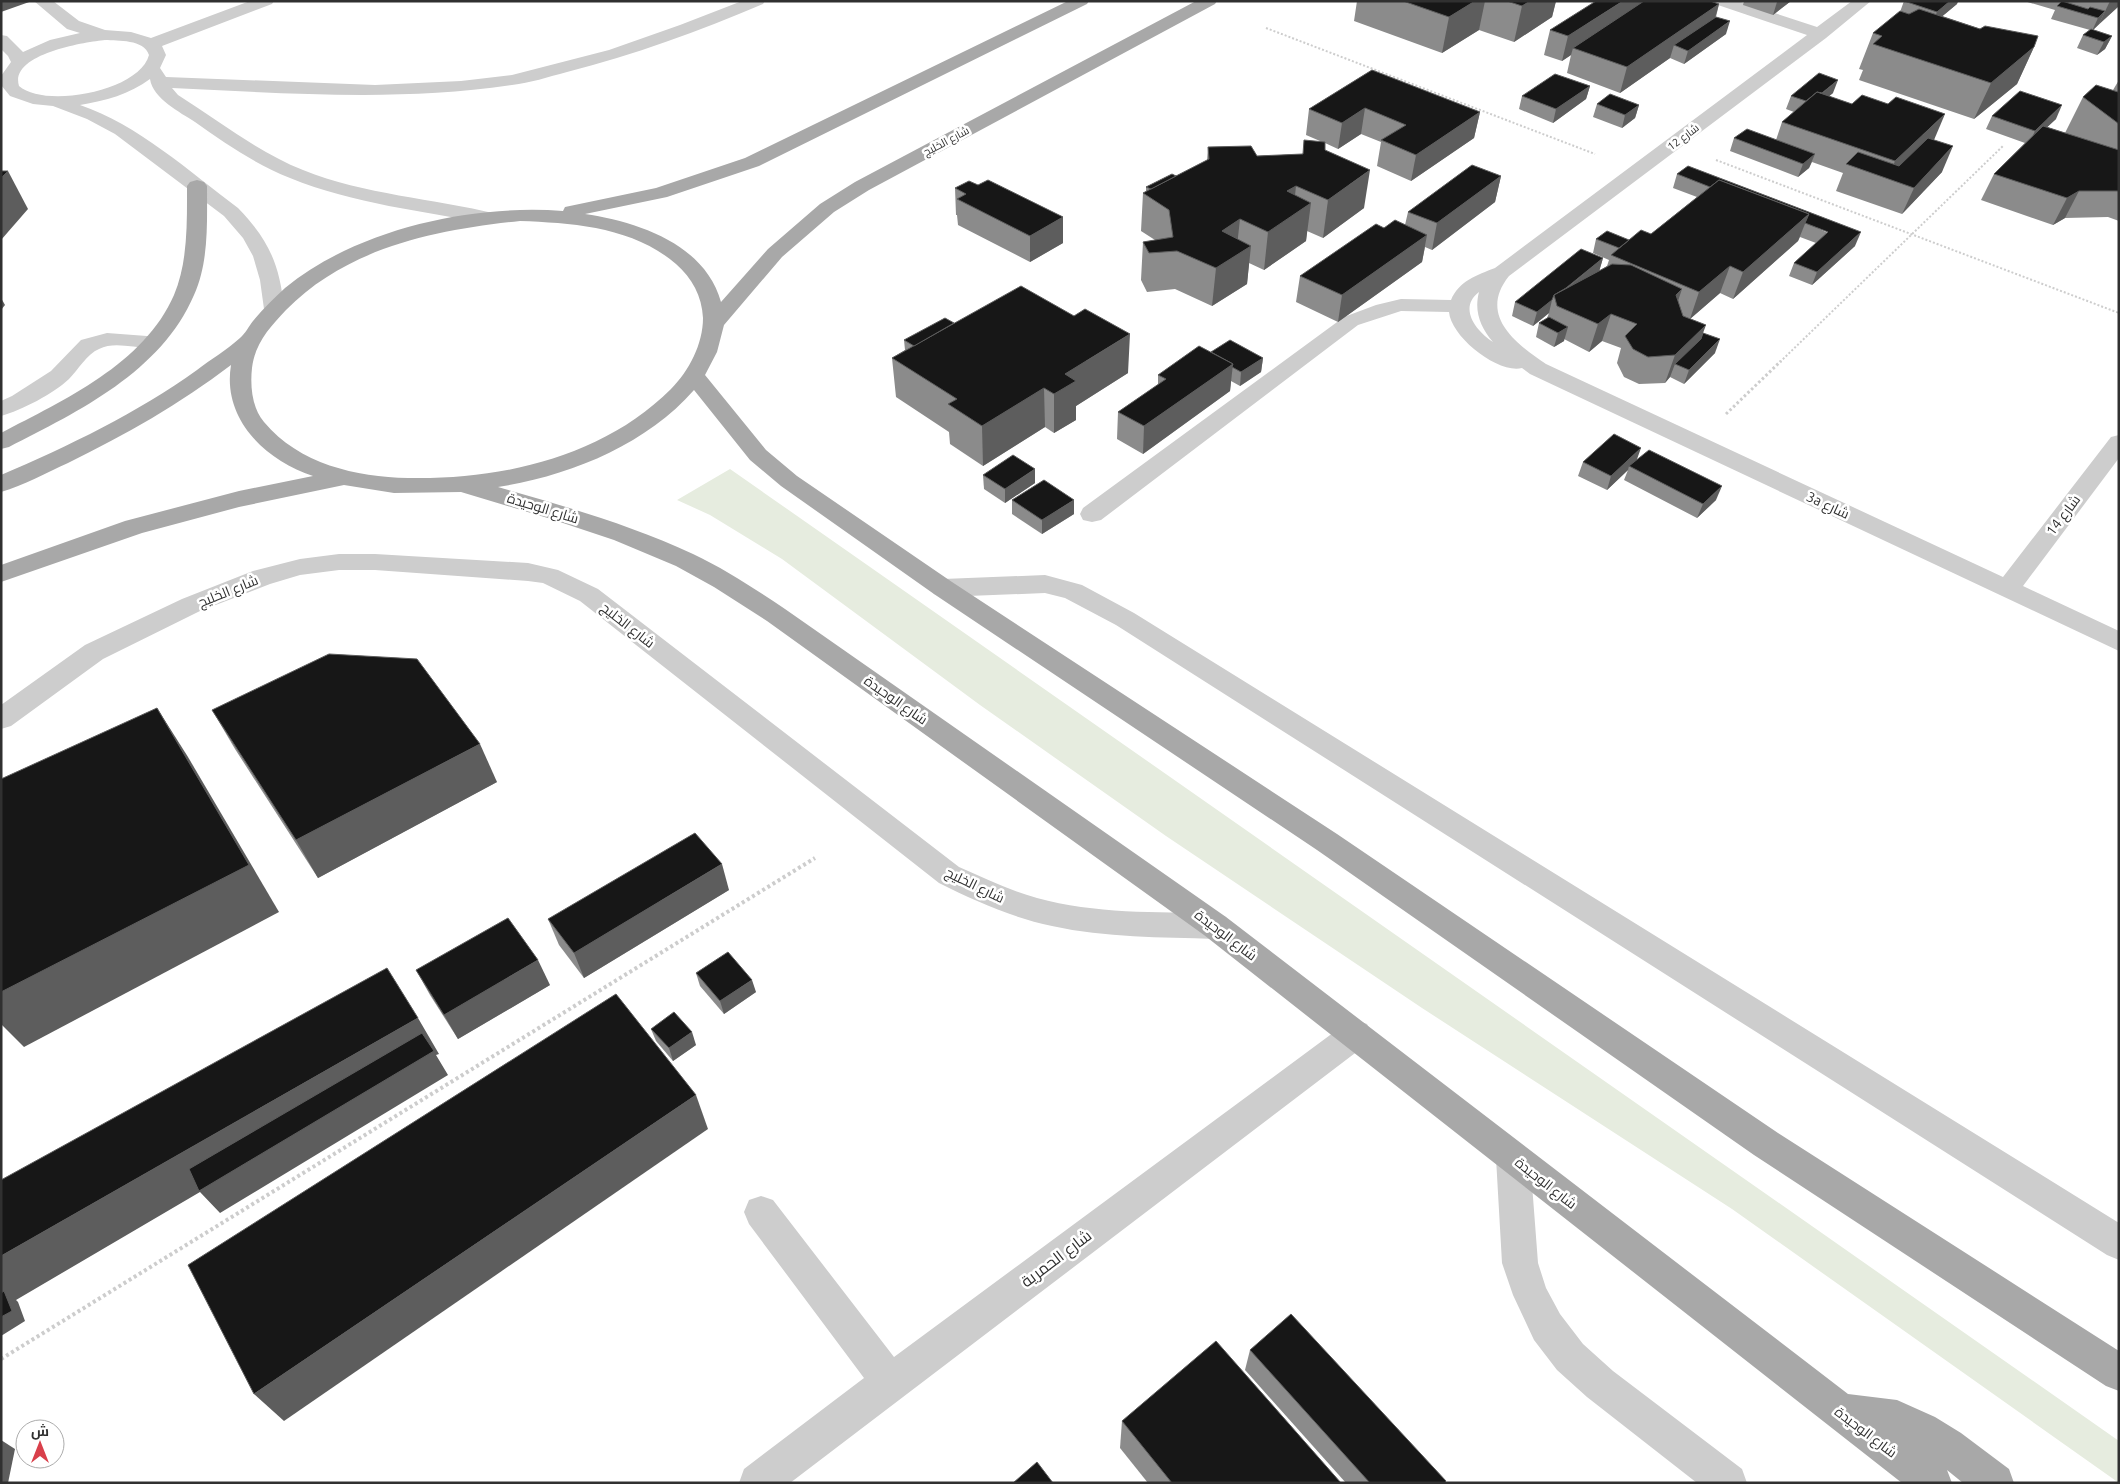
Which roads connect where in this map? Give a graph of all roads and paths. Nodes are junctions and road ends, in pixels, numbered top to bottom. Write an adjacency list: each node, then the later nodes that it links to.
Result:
1 (42, 1): 10 (street)
2 (266, 1): 12 (street)
3 (757, 1): 14 (street)
4 (1081, 1): 22 (main road)
5 (1209, 1): 29 (main road, شارع الخليج)
6 (1720, 1): 9 (street)
7 (1863, 1): 9 (street, شارع 12)
8 (1266, 28): 20 (path)
9 (1820, 34): 18 (street, شارع 12)
10 (105, 35): 12 (street); 13 (street)
11 (1, 40): 13 (street)
12 (151, 44): 14 (street)
13 (20, 63): 15 (street)
14 (156, 74): 17 (street); 23 (street)
15 (18, 94): 16 (street); 17 (street)
16 (1, 100)
17 (52, 101): 21 (street)
18 (1673, 144): 20 (street, شارع 12); 24 (path)
19 (2004, 145): 24 (path)
20 (1638, 170): 25 (street, شارع 12)
21 (196, 186): 27 (street); 30 (main road)
22 (551, 216): 23 (main road); 29 (main road)
23 (490, 218): 27 (main road)
24 (1912, 234): 28 (path); 37 (path)
25 (1502, 272): 26 (street, شارع 12); 32 (street, شارع 12)
26 (1458, 306): 32 (street); 41 (street)
27 (274, 310): 31 (main road)
28 (2119, 313)
29 (714, 323): 33 (main road)
30 (152, 342): 34 (street); 35 (main road)
31 (247, 343): 38 (main road); 39 (main road)
32 (1538, 369): 37 (street, 3a شارع)
33 (694, 376): 40 (main road); 43 (main road)
34 (1, 409)
35 (1, 442)
36 (2119, 442): 44 (street, شارع 14)
37 (1696, 443): 44 (street, 3a شارع)
38 (343, 478): 40 (main road); 42 (main road)
39 (1, 484)
40 (462, 484): 48 (main road, شارع الوحيدة)
41 (1092, 514)
42 (1, 574)
43 (943, 588): 52 (street); 54 (main road)
44 (2007, 589): 45 (street, 3a شارع)
45 (2119, 642)
46 (1, 719): 48 (street, شارع الخليج)
47 (815, 858): 53 (path)
48 (1215, 926): 49 (main road, شارع الوحيدة)
49 (1356, 1034): 50 (main road, شارع الوحيدة); 55 (street, شارع الحمرية)
50 (1513, 1158): 56 (main road, شارع الوحيدة); 58 (street)
51 (761, 1212): 55 (street)
52 (2119, 1243)
53 (1, 1358)
54 (2119, 1373)
55 (890, 1382): 57 (street, شارع الحمرية)
56 (1840, 1412): 59 (main road, شارع الوحيدة); 60 (main road)
57 (758, 1483)
58 (1728, 1483)
59 (1933, 1483)
60 (1995, 1483)

